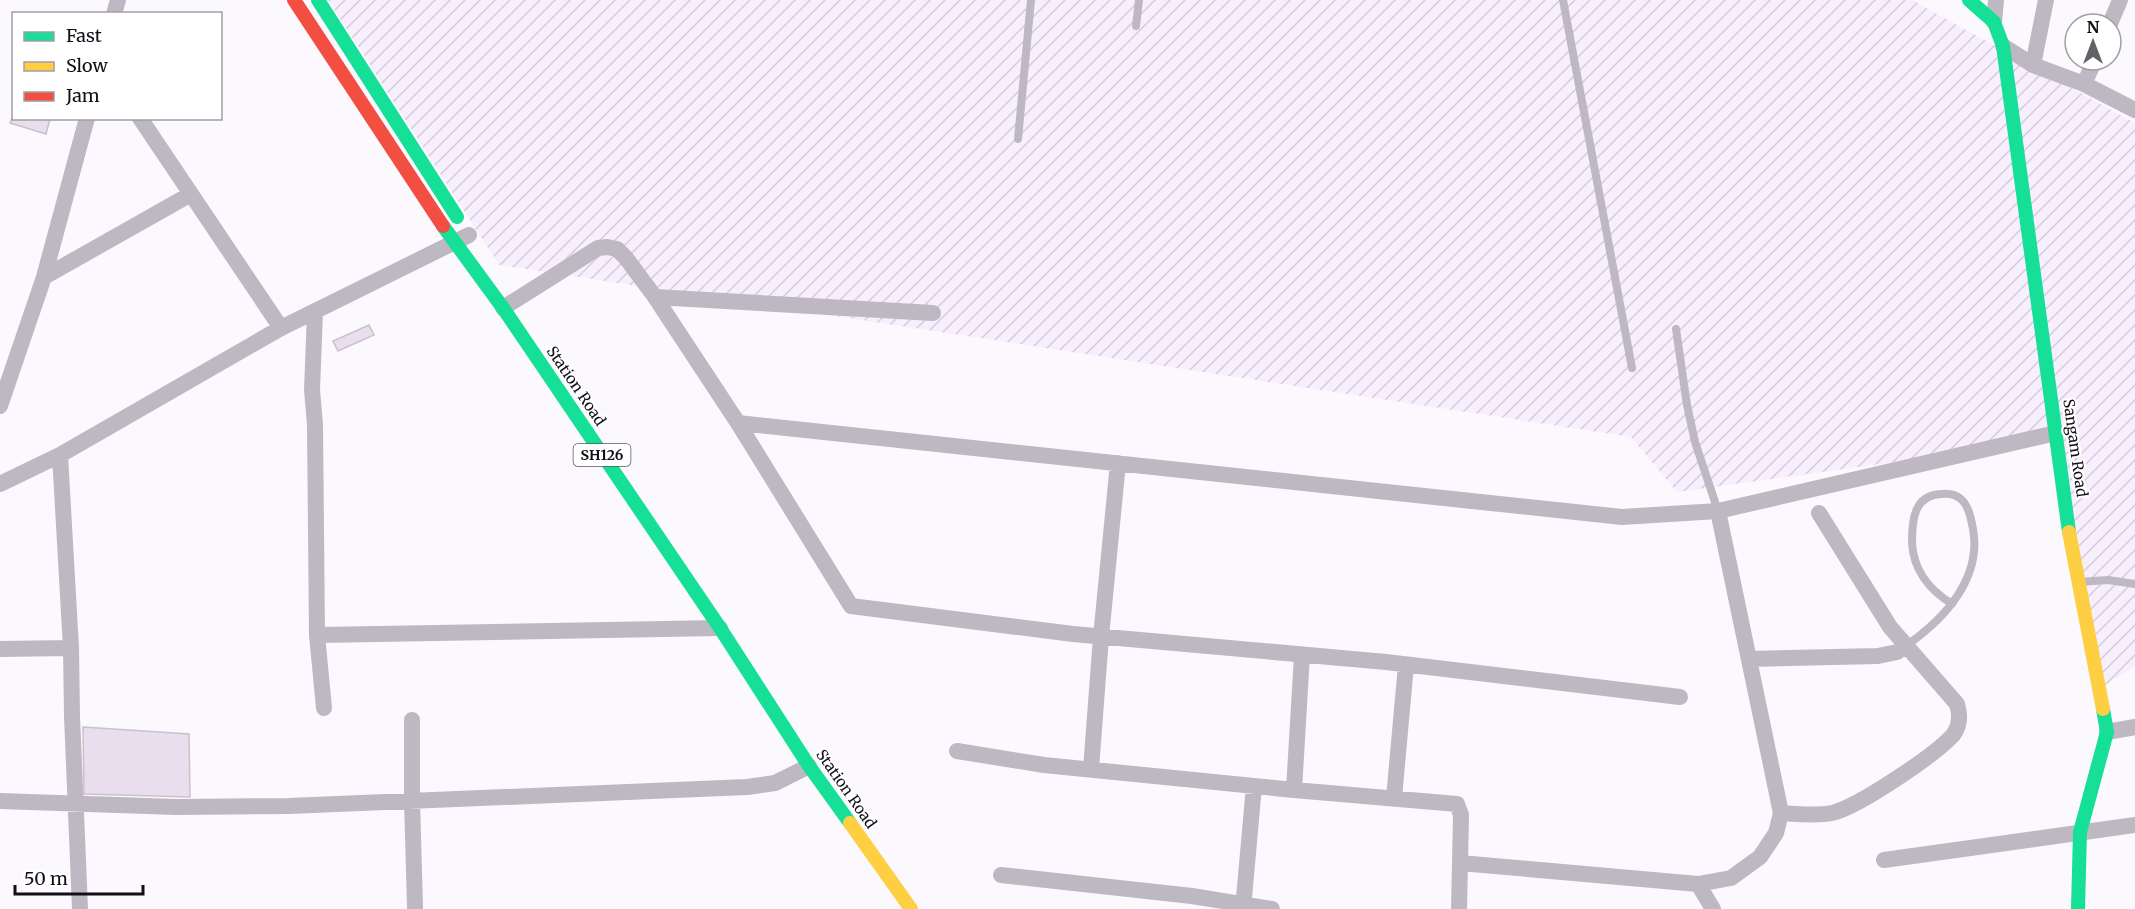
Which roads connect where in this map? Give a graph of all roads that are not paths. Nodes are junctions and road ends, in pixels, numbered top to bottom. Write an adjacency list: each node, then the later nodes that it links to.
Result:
1 (294, 0): 9 (main road, Station Road / SH126)
2 (1031, 0): 19 (lane)
3 (1139, 0): 11 (lane)
4 (1563, 0): 30 (lane)
5 (1969, 0): 10 (main road, Sangam Road)
6 (1996, 0): 10 (street)
7 (2046, 0): 13 (street)
8 (323, 2): 9 (lane); 21 (main road, Station Road / SH126)
9 (307, 19): 21 (main road, Station Road / SH126)
10 (1994, 22): 12 (main road, Sangam Road)
11 (1136, 26)
12 (2003, 46): 13 (street); 34 (main road, Sangam Road)
13 (2032, 65): 15 (street)
14 (2090, 72): 15 (street)
15 (2084, 84): 16 (street)
16 (2135, 110)
17 (86, 120): 23 (street)
18 (142, 120): 20 (street)
19 (1018, 139)
20 (191, 194): 23 (street); 28 (street)
21 (467, 241): 25 (main road, Station Road / SH126); 26 (street)
22 (488, 263): 25 (main road, Station Road / SH126)
23 (44, 277): 31 (street)
24 (655, 297): 25 (street); 27 (street); 33 (street)
25 (507, 304): 32 (main road, Station Road / SH126); 43 (main road, Station Road / SH126)
26 (315, 312): 28 (street); 44 (street)
27 (933, 313)
28 (281, 328): 35 (street)
29 (1676, 329): 38 (lane)
30 (1632, 368)
31 (0, 406)
32 (597, 423)
33 (738, 423): 36 (street); 45 (street)
34 (2056, 433): 38 (street); 40 (main road, Sangam Road)
35 (60, 455): 37 (street); 47 (street)
36 (1118, 463): 38 (street); 45 (street)
37 (0, 484)
38 (1718, 511): 50 (street)
39 (1819, 513): 46 (street)
40 (2079, 582): 41 (lane); 56 (main road, Sangam Road)
41 (2135, 584)
42 (1952, 604): 42 (lane); 46 (lane)
43 (720, 628): 44 (street); 58 (main road, Station Road / SH126)
44 (317, 635): 53 (street)
45 (1101, 637): 49 (street); 59 (street)
46 (1907, 645): 50 (street); 66 (street)
47 (71, 648): 48 (street); 65 (street)
48 (0, 649)
49 (1302, 655): 51 (street); 61 (street)
50 (1749, 659): 66 (street)
51 (1406, 665): 52 (street); 62 (street)
52 (1680, 697)
53 (324, 708)
54 (412, 720): 64 (street)
55 (2135, 727): 56 (street)
56 (2107, 732): 68 (main road, Sangam Road)
57 (957, 750): 59 (street)
58 (809, 766): 64 (street); 73 (main road, Station Road / SH126)
59 (1091, 769): 60 (street)
60 (1254, 786): 61 (street); 75 (street)
61 (1294, 790): 62 (street)
62 (1394, 798): 70 (street)
63 (0, 801): 65 (street)
64 (412, 801): 65 (street); 74 (street)
65 (75, 804): 76 (street)
66 (1781, 813): 72 (street)
67 (2135, 825): 68 (street)
68 (2080, 832): 69 (street); 80 (main road, Sangam Road)
69 (1884, 860)
70 (1460, 863): 72 (street); 78 (street)
71 (1002, 876): 75 (street)
72 (1698, 884): 79 (street)
73 (916, 900)
74 (415, 907)
75 (1243, 907): 77 (street)
76 (80, 909)
77 (1272, 909)
78 (1459, 909)
79 (1713, 909)
80 (2078, 909)

